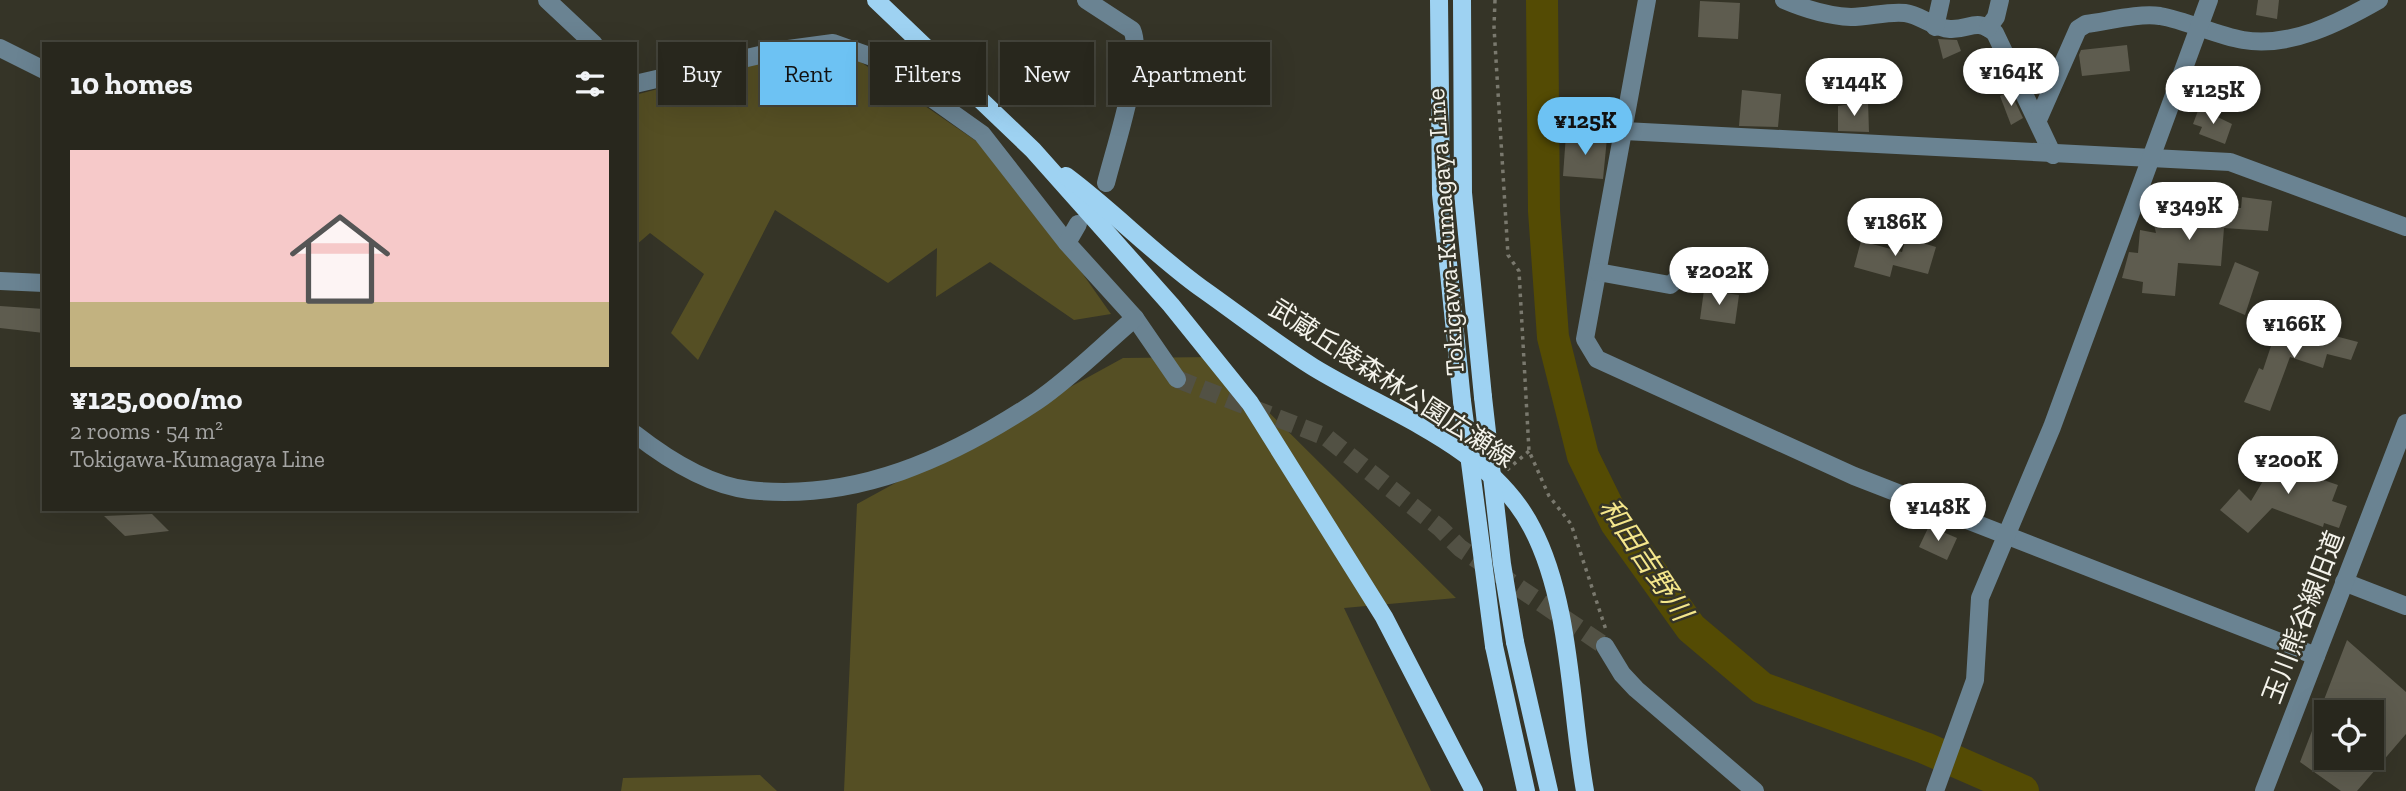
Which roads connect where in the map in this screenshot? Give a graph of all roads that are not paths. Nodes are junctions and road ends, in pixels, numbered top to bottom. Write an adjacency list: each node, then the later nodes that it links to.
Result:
1 (547, 0): 17 (street)
2 (876, 0): 23 (main road, 武蔵丘陵森林公園広瀬線)
3 (1086, 0): 26 (street)
4 (1439, 0): 44 (main road, Tokigawa-Kumagaya Line, bridge)
5 (1462, 0): 45 (main road, Tokigawa-Kumagaya Line, bridge)
6 (1647, 0): 22 (street)
7 (1784, 0): 12 (street)
8 (1941, 0): 14 (street)
9 (2000, 0): 15 (street)
10 (2209, 0): 16 (street)
11 (2379, 0): 16 (street)
12 (1817, 6): 13 (street)
13 (1875, 7): 14 (street)
14 (1935, 27): 15 (street)
15 (1988, 27): 21 (street)
16 (2199, 28): 21 (street); 25 (street)
17 (592, 42)
18 (0, 48): 19 (street)
19 (42, 69)
20 (637, 84): 29 (street)
21 (2038, 120): 24 (street)
22 (1624, 131): 24 (street); 31 (street)
23 (1033, 150): 43 (main road, 武蔵丘陵森林公園広瀬線); 46 (main road, 武蔵丘陵森林公園広瀬線)
24 (2053, 155): 25 (street)
25 (2150, 160): 28 (street); 38 (street)
26 (1106, 183)
27 (1078, 224): 29 (street)
28 (2406, 227)
29 (1067, 243): 34 (street)
30 (1682, 262): 31 (street)
31 (1598, 272): 38 (street)
32 (0, 281): 33 (street)
33 (42, 283)
34 (1135, 318): 35 (street); 37 (street)
35 (1177, 379)
36 (2406, 423): 39 (street, 玉川熊谷線旧道)
37 (637, 435)
38 (2006, 534): 42 (street); 48 (street)
39 (2344, 582): 40 (street); 42 (street, 玉川熊谷線旧道)
40 (2406, 606)
41 (1605, 646): 47 (street)
42 (2316, 656): 49 (street, 玉川熊谷線旧道)
43 (1474, 791)
44 (1526, 791)
45 (1549, 791)
46 (1585, 791)
47 (1755, 791)
48 (1935, 791)
49 (2264, 791)

